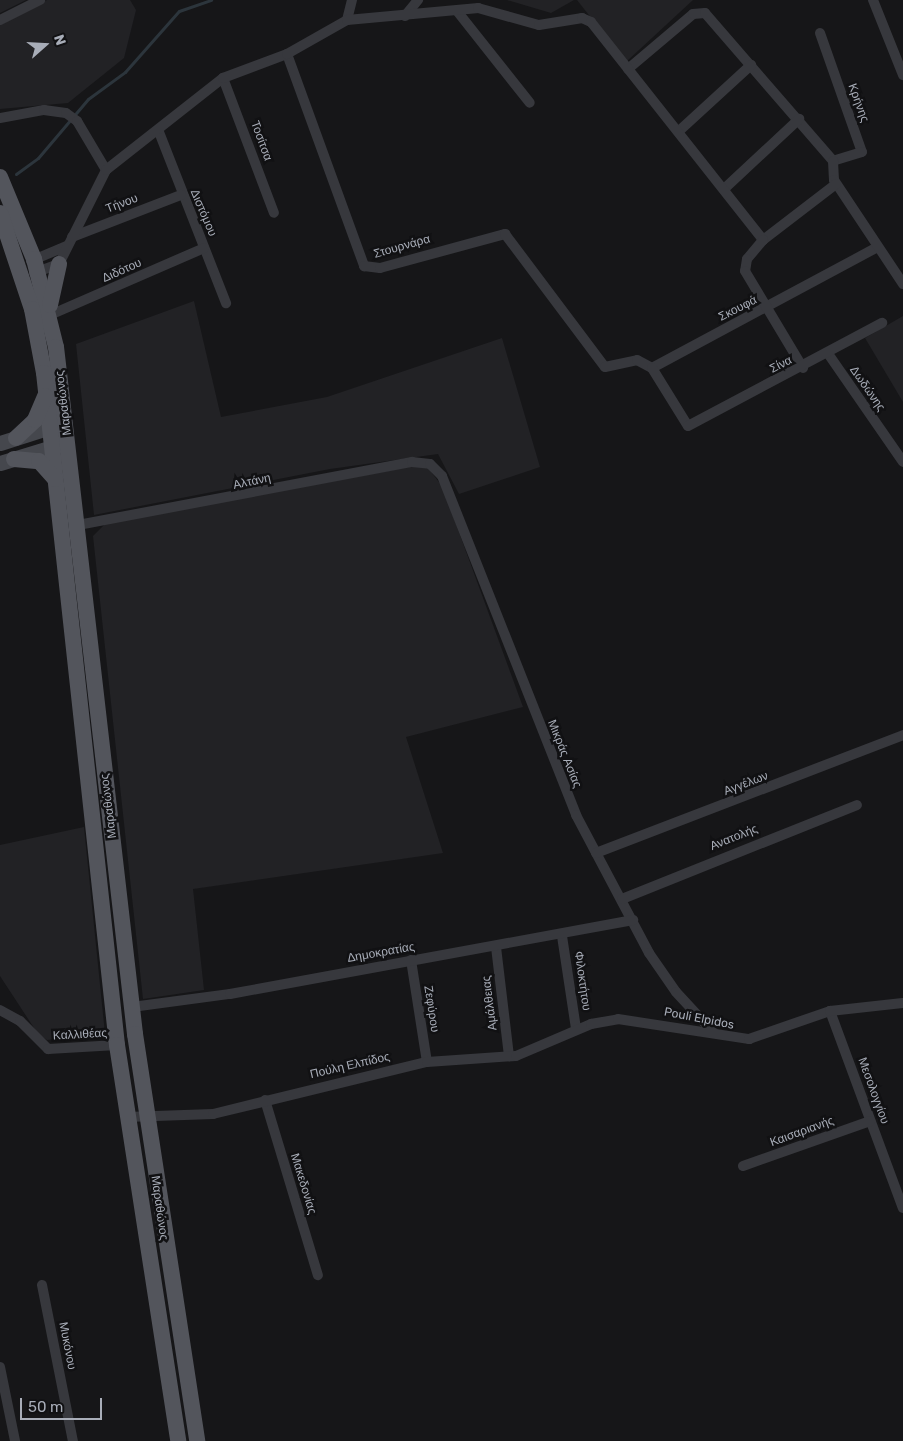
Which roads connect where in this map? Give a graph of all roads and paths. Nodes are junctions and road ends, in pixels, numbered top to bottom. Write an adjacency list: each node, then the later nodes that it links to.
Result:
1 (40, 0): 7 (street)
2 (352, 0): 8 (street)
3 (418, 0): 6 (street)
4 (873, 0): 13 (street)
5 (456, 11): 6 (street); 12 (street); 15 (street)
6 (405, 16): 8 (street)
7 (0, 20)
8 (347, 20): 10 (street)
9 (820, 33): 20 (street, Κρήνης)
10 (287, 54): 14 (street); 40 (street, Στουρνάρα)
11 (751, 65): 12 (street); 17 (street); 18 (street)
12 (628, 69): 18 (street)
13 (903, 75)
14 (223, 78): 19 (street); 27 (street, Τοσίτσα)
15 (530, 103)
16 (0, 118): 21 (street)
17 (800, 119): 20 (street); 24 (street)
18 (679, 131): 24 (street)
19 (158, 132): 21 (street); 25 (street, Διστόμου)
20 (833, 160): 23 (street)
21 (106, 170): 29 (street)
22 (0, 177): 33 (main road, Μαραθώνος)
23 (836, 184): 28 (street); 30 (street)
24 (724, 189): 28 (street)
25 (181, 195): 29 (street, Τήνου); 31 (street, Διστόμου)
26 (0, 213): 33 (main road, Μαραθώνος)
27 (274, 213)
28 (763, 240): 36 (street)
29 (69, 242): 32 (street); 33 (street, Τήνου)
30 (878, 246): 34 (street); 36 (street, Σκουφά)
31 (204, 248): 35 (street, Διστόμου); 37 (street, Διδότου)
32 (59, 264): 33 (street); 37 (main road)
33 (29, 268): 37 (main road, Μαραθώνος); 42 (main road, Μαραθώνος)
34 (903, 284)
35 (226, 303)
36 (768, 308): 40 (street, Σκουφά); 41 (street)
37 (50, 315): 43 (main road, Μαραθώνος)
38 (882, 323): 39 (street, Σίνα)
39 (829, 355): 41 (street, Σίνα); 49 (street, Δωδώνης)
40 (652, 368): 41 (street, Σίνα)
41 (803, 368)
42 (46, 384): 43 (main road, Μαραθώνος); 44 (main road)
43 (59, 424): 44 (main road); 45 (main road, Μαραθώνος); 47 (main road, Μαραθώνος)
44 (16, 438): 46 (main road)
45 (68, 442): 47 (main road); 52 (main road, Μαραθώνος)
46 (0, 443)
47 (52, 447): 48 (main road); 51 (main road, Μαραθώνος)
48 (7, 461): 51 (main road)
49 (903, 462)
50 (430, 464): 52 (street, Αλτάνη); 55 (street, Μικράς Ασίας)
51 (56, 480): 67 (main road, Μαραθώνος)
52 (78, 526): 62 (main road, Μαραθώνος)
53 (903, 735): 55 (street, Αγγέλων)
54 (857, 804): 56 (street, Ανατολής)
55 (596, 853): 56 (street, Μικράς Ασίας)
56 (622, 899): 57 (street, Μικράς Ασίας)
57 (634, 920): 58 (street, Δημοκρατίας); 66 (street, Μικράς Ασίας)
58 (562, 936): 59 (street, Δημοκρατίας); 65 (street, Φιλοκτήτου)
59 (496, 947): 60 (street, Δημοκρατίας); 68 (street, Αμάλθειας)
60 (411, 960): 62 (street, Δημοκρατίας); 69 (street, Ζεφύρου)
61 (903, 1003): 64 (street, Pouli Elpidos)
62 (132, 1007): 71 (main road, Μαραθώνος)
63 (0, 1010): 67 (street, Καλλιθέας)
64 (830, 1011): 66 (street, Pouli Elpidos); 73 (street, Μεσολογγίου)
65 (576, 1029): 66 (street, Pouli Elpidos); 68 (street, Πούλη Ελπίδος)
66 (714, 1033)
67 (117, 1045): 72 (main road, Μαραθώνος)
68 (509, 1056): 69 (street, Πούλη Ελπίδος)
69 (427, 1062): 70 (street, Πούλη Ελπίδος)
70 (265, 1100): 71 (street, Πούλη Ελπίδος); 76 (street, Μακεδονίας)
71 (146, 1116): 72 (street, Πούλη Ελπίδος); 82 (main road, Μαραθώνος)
72 (127, 1117): 79 (main road, Μαραθώνος)
73 (870, 1121): 74 (street, Καισαριανής); 75 (street, Μεσολογγίου)
74 (742, 1166)
75 (903, 1208)
76 (318, 1275)
77 (42, 1285): 81 (street, Μυκόνου)
78 (0, 1367): 80 (street)
79 (178, 1440)
80 (15, 1441)
81 (73, 1441)
82 (197, 1441)

